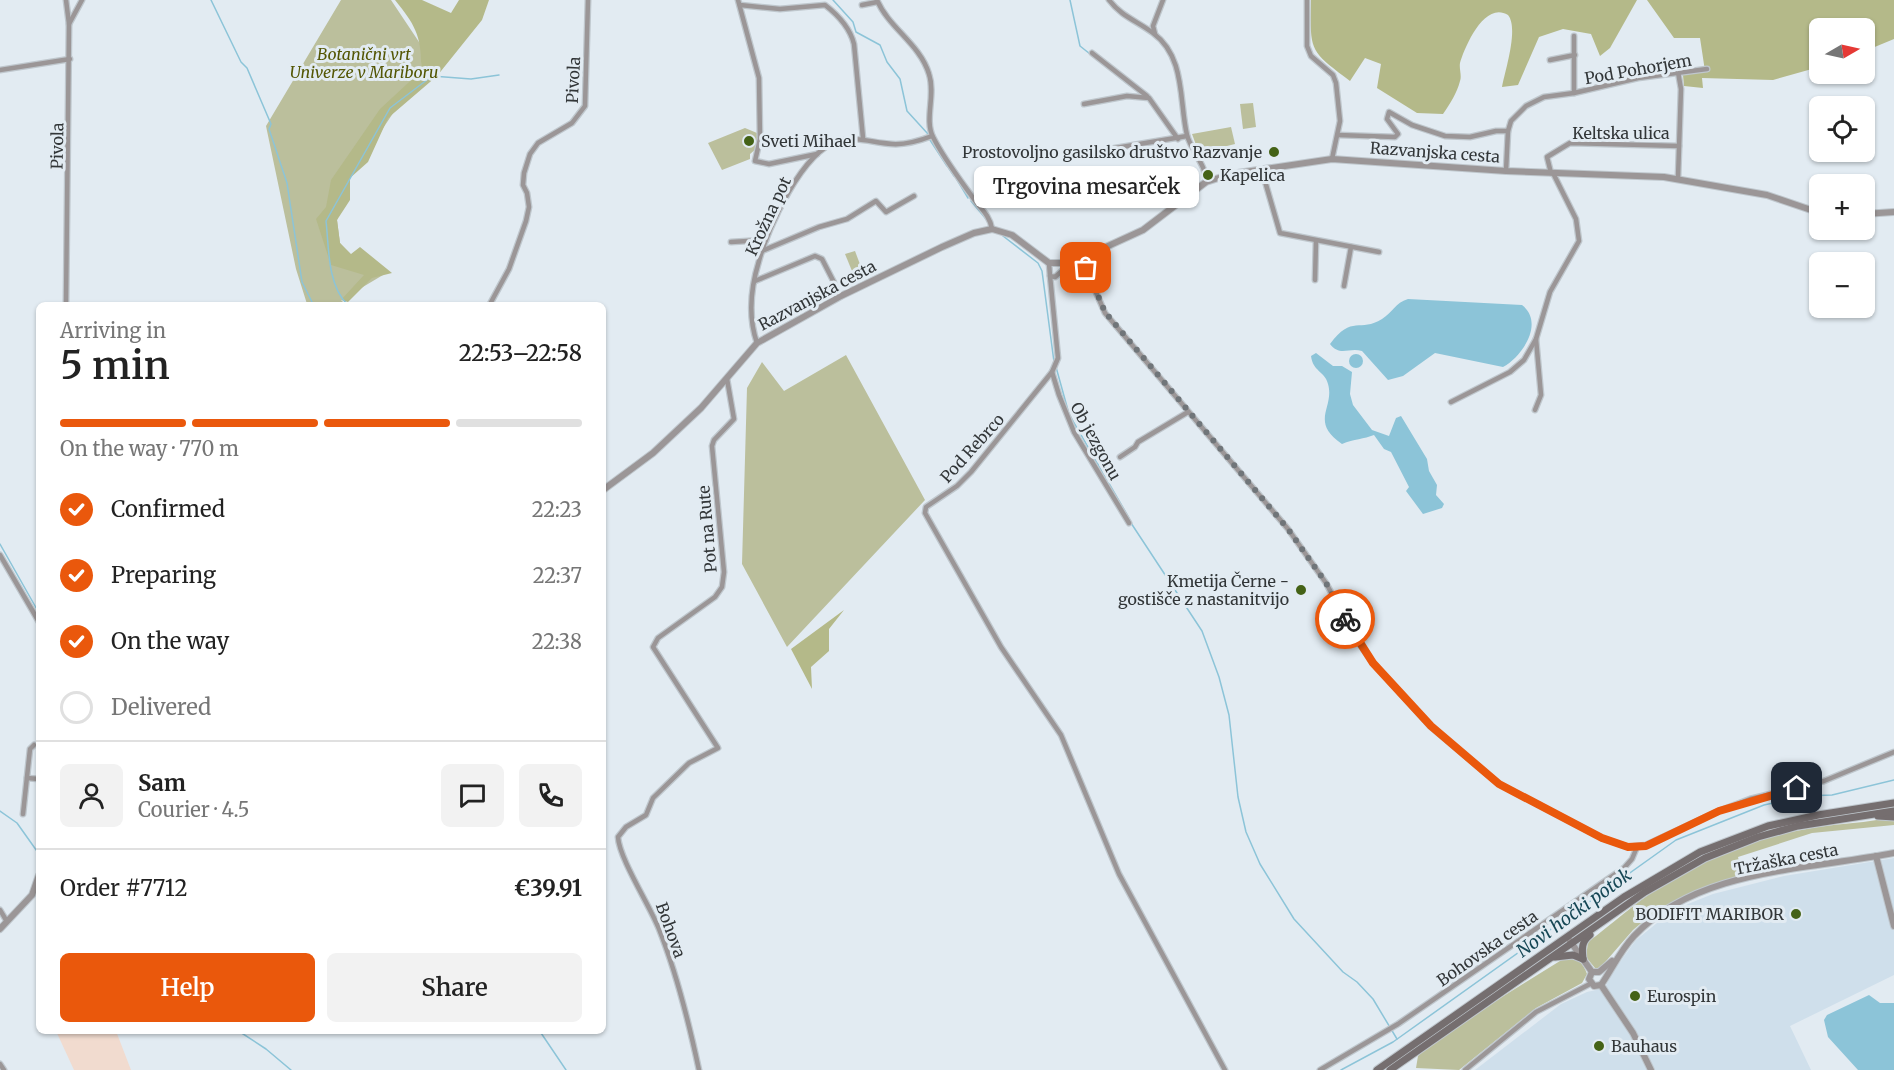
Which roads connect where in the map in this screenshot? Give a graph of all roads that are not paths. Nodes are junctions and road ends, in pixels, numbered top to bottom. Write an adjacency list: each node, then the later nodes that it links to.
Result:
1 (66, 0): 10 (street)
2 (82, 0): 10 (street)
3 (588, 0): 58 (street, Pivola)
4 (1109, 0): 11 (street)
5 (1163, 0): 11 (street)
6 (1307, 0): 24 (street)
7 (877, 1): 9 (street); 25 (street)
8 (739, 3): 27 (street); 31 (street)
9 (862, 5)
10 (69, 24): 15 (street, Pivola)
11 (1155, 34): 26 (street)
12 (1574, 36): 14 (street, Pod Pohorjem)
13 (1092, 53): 21 (street)
14 (1575, 56): 16 (street, Pod Pohorjem); 20 (street, Pod Pohorjem)
15 (70, 59): 18 (street); 57 (street, Pivola)
16 (1550, 60)
17 (1707, 69): 19 (street, Pod Pohorjem)
18 (0, 70)
19 (1678, 72): 20 (street, Pod Pohorjem); 29 (street)
20 (1574, 93): 23 (street, Pod Pohorjem)
21 (1149, 98): 22 (street); 28 (street)
22 (1084, 104)
23 (1508, 131): 24 (street); 34 (street)
24 (1338, 135): 32 (street)
25 (932, 136): 27 (street, Krožna pot); 42 (street)
26 (1187, 136): 28 (street); 37 (street)
27 (863, 138): 31 (street, Krožna pot)
28 (1178, 139): 30 (street)
29 (1679, 146): 35 (street, Keltska ulica); 36 (street)
30 (1092, 152)
31 (817, 154): 43 (street, Krožna pot)
32 (1332, 159): 33 (street, Razvanjska cesta); 34 (street, Razvanjska cesta)
33 (1262, 171): 37 (street, Razvanjska cesta); 44 (street)
34 (1506, 171): 35 (street, Razvanjska cesta)
35 (1552, 173): 36 (street, Razvanjska cesta); 59 (street)
36 (1678, 178): 39 (street, Razvanjska cesta)
37 (1207, 180): 49 (street, Razvanjska cesta)
38 (914, 196): 47 (street)
39 (1809, 209)
40 (1894, 212): 41 (street)
41 (1875, 213)
42 (992, 229): 50 (street); 56 (street, Razvanjska cesta)
43 (766, 240): 45 (street); 47 (street, Krožna pot)
44 (1316, 241): 46 (street); 54 (street)
45 (731, 242)
46 (1351, 247): 48 (street); 55 (street)
47 (762, 250): 53 (street, Krožna pot)
48 (1379, 252)
49 (1082, 260): 51 (street, Razvanjska cesta); 65 (street)
50 (1049, 262): 51 (street, Razvanjska cesta); 52 (street)
51 (1071, 263): 52 (street, Razvanjska cesta)
52 (1050, 276): 61 (street)
53 (755, 280): 56 (street); 60 (street, Krožna pot)
54 (1315, 280)
55 (1344, 286)
56 (841, 296): 60 (street, Razvanjska cesta)
57 (66, 302)
58 (491, 302)
59 (1536, 339): 63 (street); 64 (street)
60 (757, 343): 62 (street, Razvanjska cesta)
61 (1053, 370): 68 (street, Ob jezgonu); 102 (street, Pod Rebrco)
62 (727, 379): 67 (street, Razvanjska cesta); 78 (street, Pot na Rute)
63 (1451, 402)
64 (1535, 410)
65 (1188, 412): 66 (street); 81 (street)
66 (1120, 457)
67 (606, 488)
68 (1129, 523)
69 (0, 555): 70 (street)
70 (36, 617)
71 (34, 745): 73 (street)
72 (1894, 752): 81 (street)
73 (27, 778): 74 (street); 77 (street)
74 (36, 779)
75 (1894, 803): 90 (main road, Tržaška cesta)
76 (1894, 811): 79 (main road, Tržaška cesta)
77 (23, 814)
78 (645, 815): 101 (street, Bohova)
79 (1870, 816): 80 (main road); 87 (main road, Tržaška cesta)
80 (1894, 816)
81 (1637, 847): 103 (street, Bohovska cesta)
82 (1894, 853): 83 (street, Tržaška cesta)
83 (1876, 856): 88 (street); 93 (street, Tržaška cesta)
84 (36, 884): 86 (street)
85 (0, 910): 86 (street)
86 (6, 920): 89 (street)
87 (1603, 922): 91 (main road, Tržaška cesta); 94 (main road)
88 (1894, 926)
89 (0, 929)
90 (1567, 936): 91 (street); 104 (main road, Tržaška cesta)
91 (1572, 944): 92 (main road, Tržaška cesta); 94 (street)
92 (1553, 957): 94 (main road); 105 (main road, Tržaška cesta)
93 (1617, 957): 95 (street); 96 (street)
94 (1583, 959): 95 (street)
95 (1596, 972): 96 (street); 97 (street)
96 (1604, 978): 98 (street)
97 (1590, 984): 98 (street); 106 (street)
98 (1601, 985): 107 (street)
99 (0, 1064): 100 (street)
100 (4, 1070)
101 (699, 1070)
102 (1225, 1070)
103 (1320, 1070)
104 (1377, 1070)
105 (1390, 1070)
106 (1465, 1070)
107 (1651, 1070)

